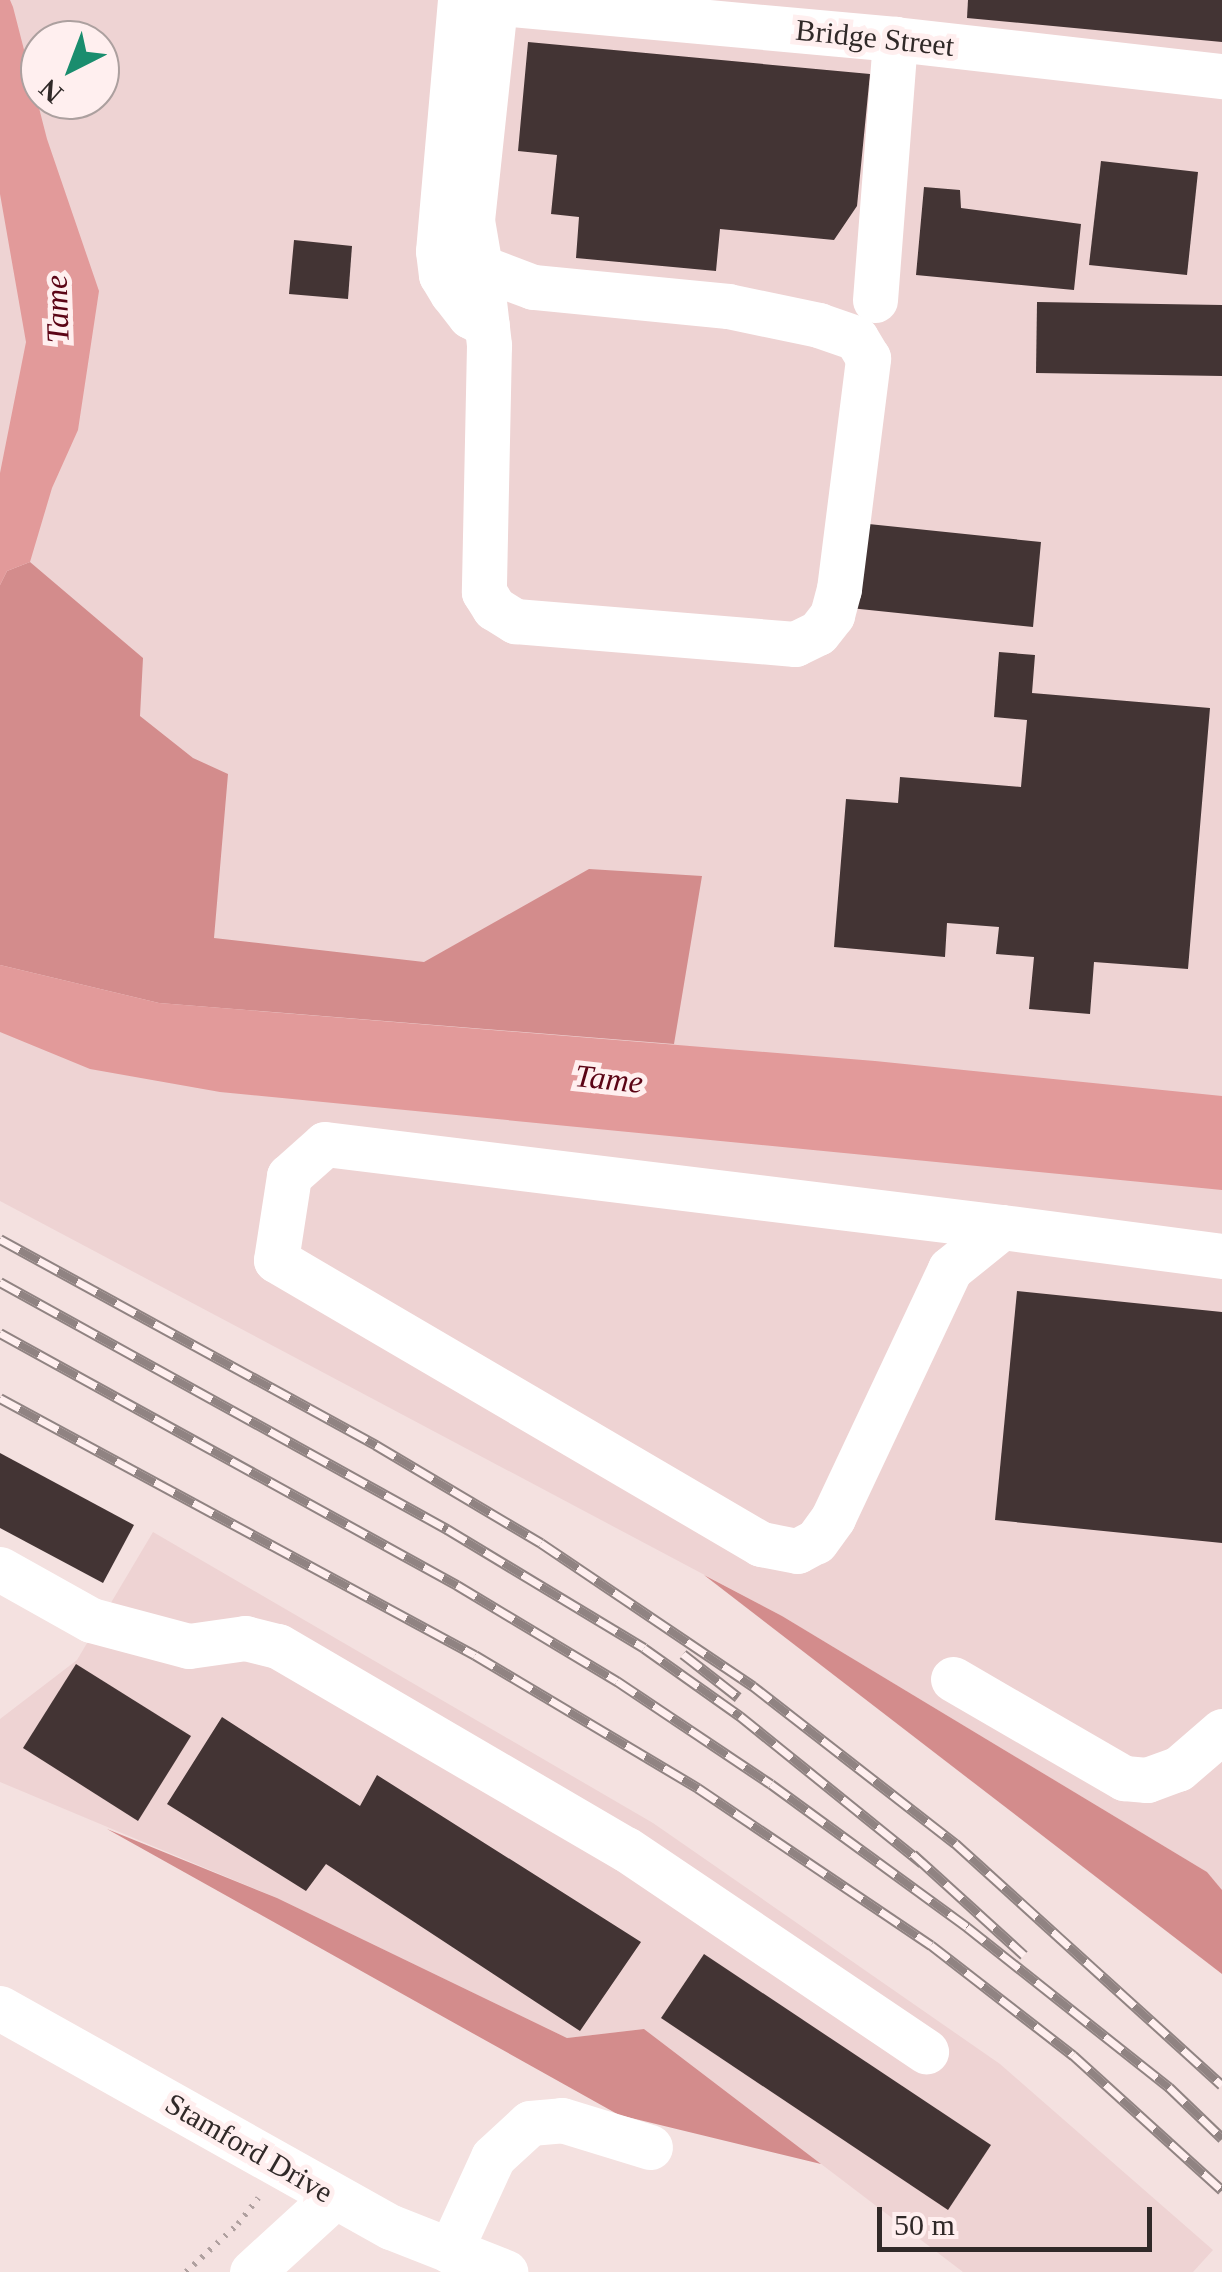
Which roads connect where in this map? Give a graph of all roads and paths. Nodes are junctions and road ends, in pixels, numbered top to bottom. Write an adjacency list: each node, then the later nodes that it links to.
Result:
1 (474, 1): 2 (street, Bridge Street); 4 (street); 6 (street)
2 (895, 38): 3 (street, Bridge Street); 5 (street)
3 (1222, 76)
4 (480, 267): 6 (street); 6 (street)
5 (875, 300)
6 (487, 325)
7 (1002, 1227): 7 (street); 8 (street)
8 (1222, 1256)
9 (0, 1569): 13 (street)
10 (953, 1679): 11 (street)
11 (1222, 1731)
12 (1, 2011): 15 (street, Stamford Drive)
13 (926, 2051)
14 (650, 2147): 17 (street)
15 (275, 2162): 16 (street, Stamford Drive); 18 (path)
16 (334, 2196): 17 (street, Stamford Drive); 19 (street)
17 (450, 2251): 20 (street, Stamford Drive)
18 (186, 2272)
19 (252, 2272)
20 (506, 2272)

